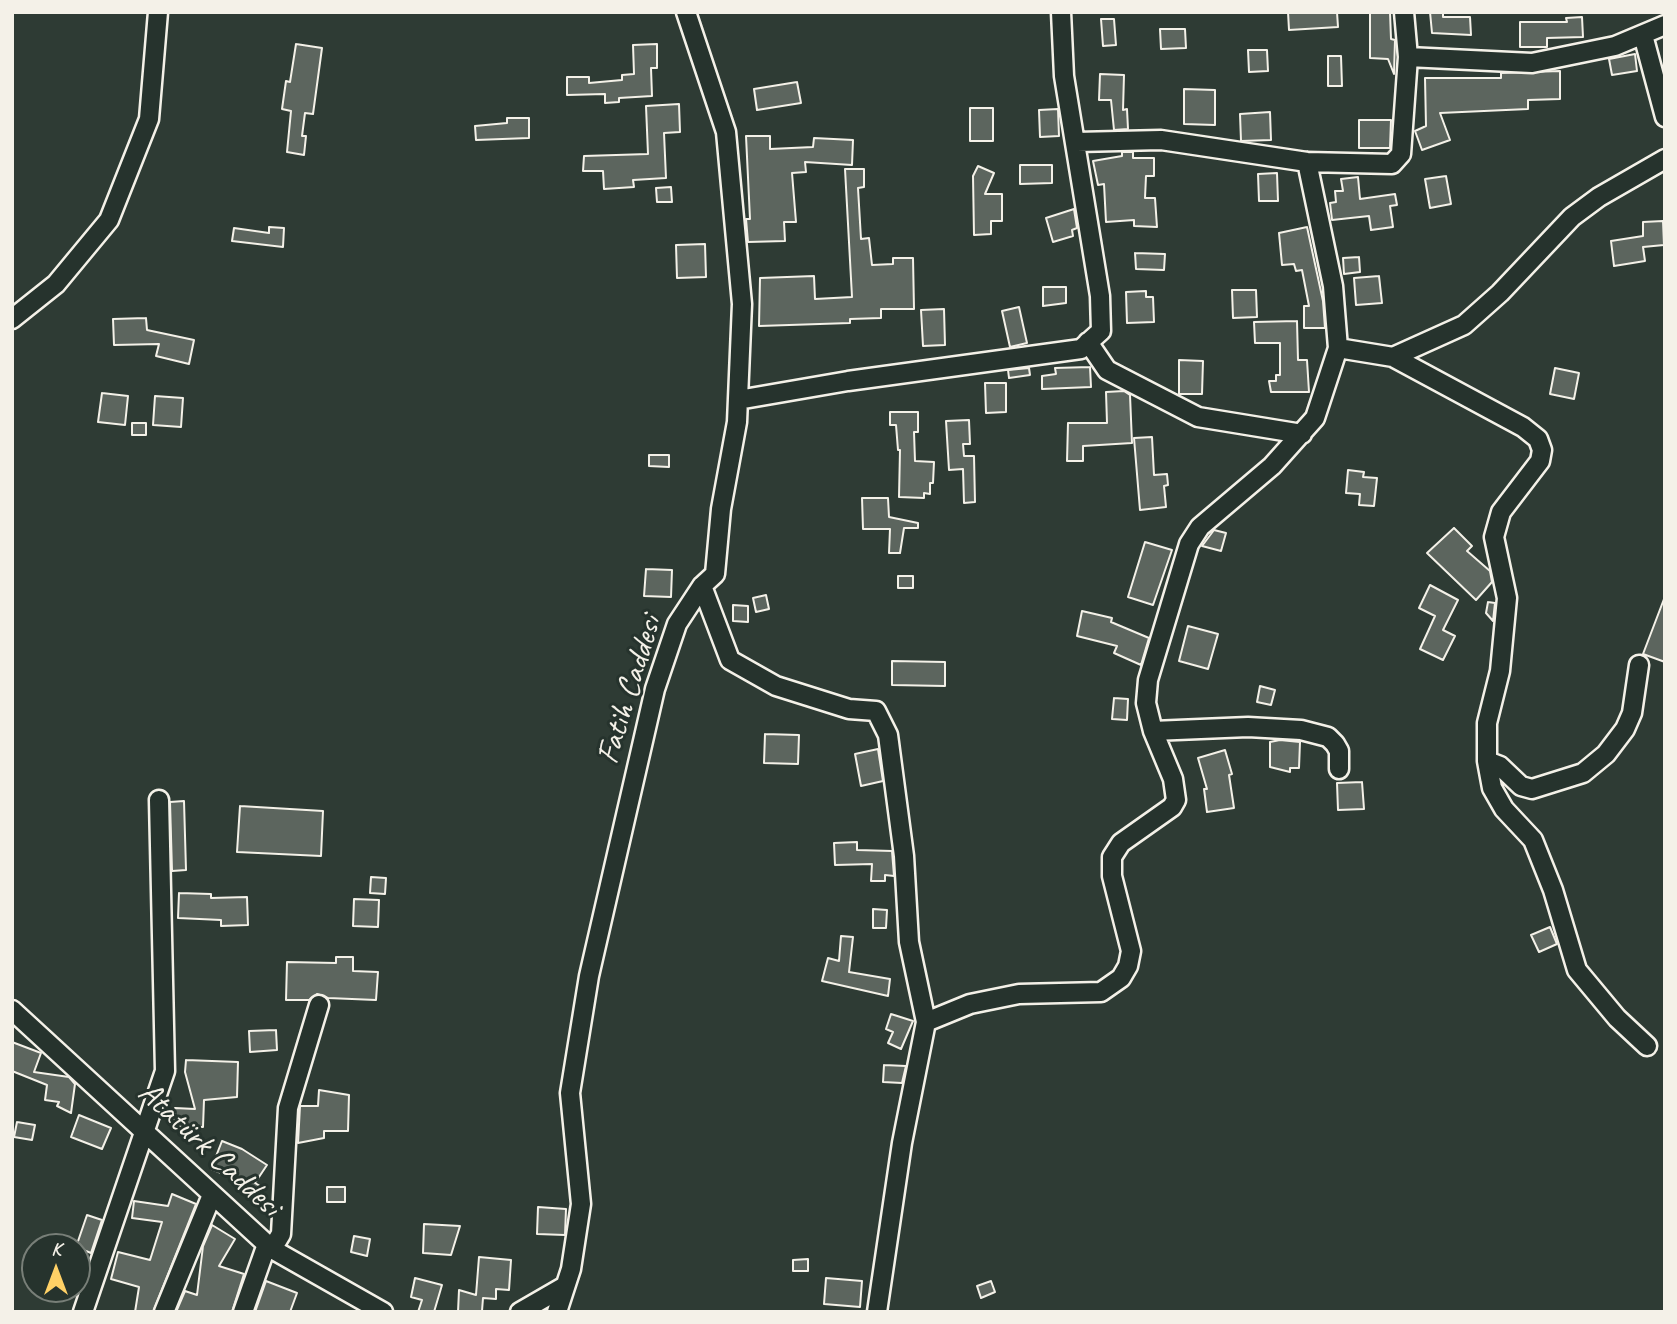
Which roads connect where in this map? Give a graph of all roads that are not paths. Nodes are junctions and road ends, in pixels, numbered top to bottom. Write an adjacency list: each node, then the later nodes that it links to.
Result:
1 (158, 12): 12 (street)
2 (686, 12): 16 (street, Fatih Caddesi)
3 (1061, 12): 9 (street)
4 (1404, 12): 7 (street)
5 (1665, 25): 6 (street)
6 (1643, 35): 7 (street); 8 (street)
7 (1408, 57): 11 (street)
8 (1665, 117)
9 (1077, 142): 11 (street); 13 (street)
10 (1665, 159): 15 (street)
11 (1307, 163): 14 (street)
12 (12, 319)
13 (1088, 342): 16 (street); 17 (street)
14 (1338, 348): 15 (street); 17 (street)
15 (1393, 357): 21 (street)
16 (738, 400): 18 (street, Fatih Caddesi)
17 (1302, 434): 20 (street)
18 (702, 586): 26 (street); 31 (street, Fatih Caddesi)
19 (1639, 664): 21 (street)
20 (1153, 731): 22 (street); 26 (street)
21 (1487, 761): 27 (street)
22 (1339, 769)
23 (159, 800): 28 (street)
24 (319, 1005): 30 (street)
25 (12, 1010): 28 (street, Atatürk Caddesi)
26 (926, 1022): 38 (street)
27 (1647, 1046)
28 (145, 1132): 29 (street, Atatürk Caddesi); 32 (street)
29 (212, 1195): 30 (street, Atatürk Caddesi); 33 (street)
30 (270, 1246): 34 (street); 35 (street, Atatürk Caddesi)
31 (565, 1286): 36 (street); 37 (street, Fatih Caddesi)
32 (83, 1312)
33 (164, 1312)
34 (243, 1312)
35 (383, 1312)
36 (520, 1312)
37 (557, 1312)
38 (877, 1312)

